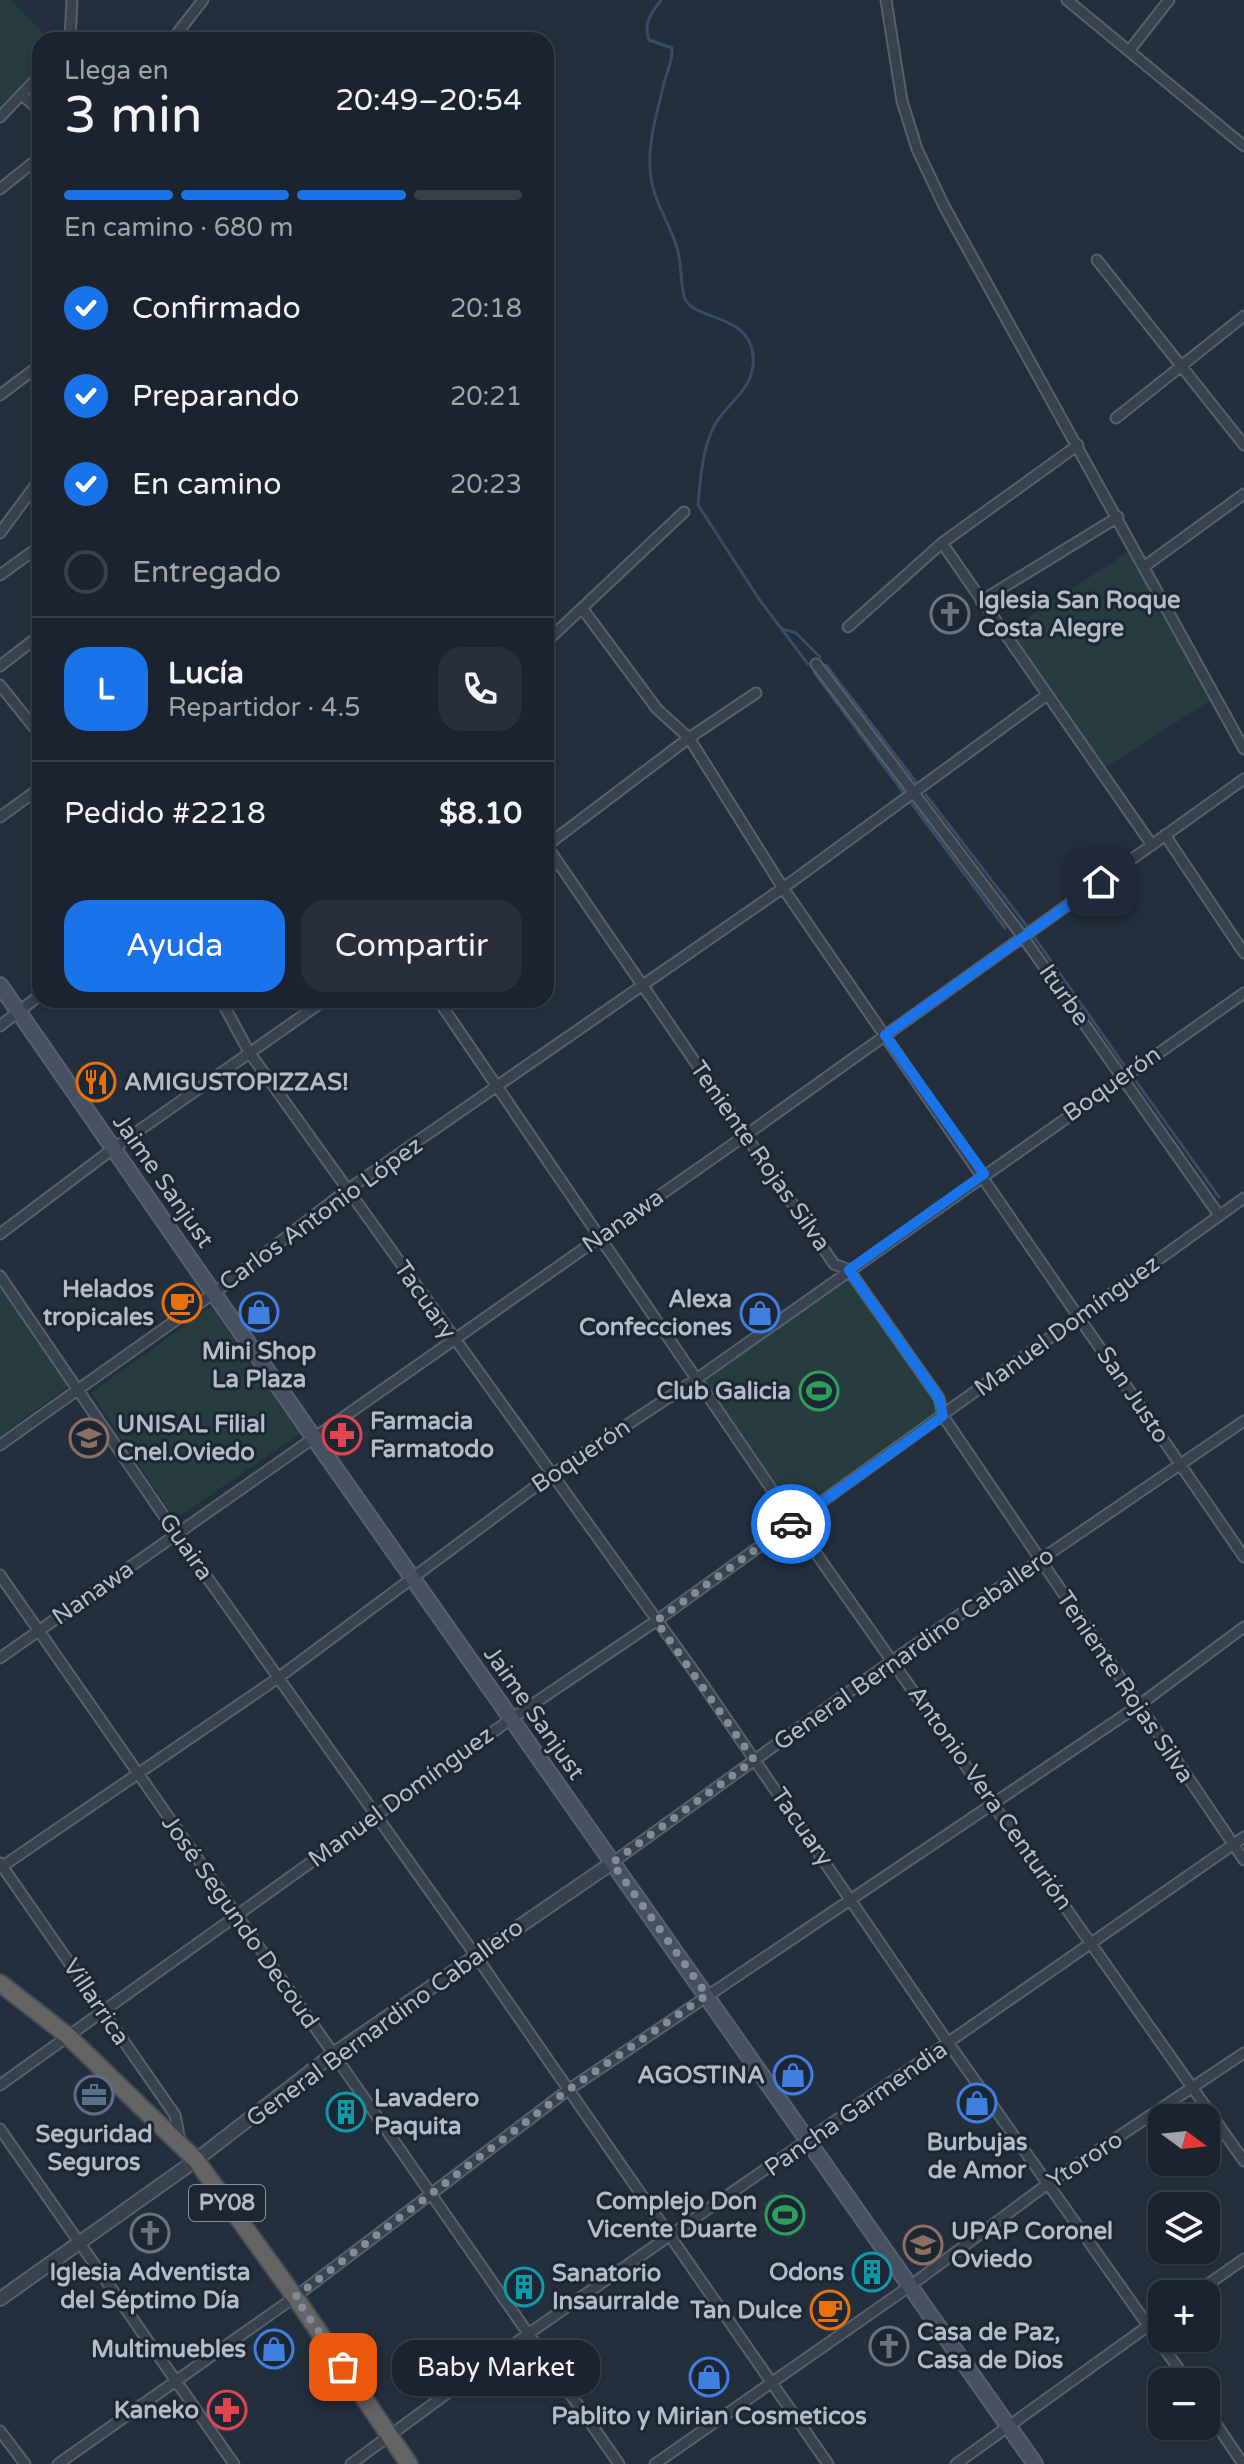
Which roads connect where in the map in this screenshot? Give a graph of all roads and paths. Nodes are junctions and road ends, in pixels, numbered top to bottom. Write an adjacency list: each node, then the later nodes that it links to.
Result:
1 (72, 0): 6 (street)
2 (203, 0): 7 (street)
3 (886, 0): 22 (street)
4 (1067, 0): 8 (street)
5 (1169, 0): 8 (street)
6 (70, 32)
7 (178, 32)
8 (1129, 51): 13 (street)
9 (32, 84): 10 (street)
10 (22, 95): 11 (street); 12 (street)
11 (32, 104)
12 (0, 117)
13 (1244, 146)
14 (32, 163): 15 (street)
15 (2, 184)
16 (1097, 260): 18 (street)
17 (1244, 316): 18 (street)
18 (1182, 368): 21 (street); 23 (street)
19 (32, 371): 20 (street)
20 (0, 395)
21 (1116, 418)
22 (1078, 445): 27 (street); 29 (street)
23 (1244, 445)
24 (32, 490): 28 (street)
25 (1244, 494): 31 (street)
26 (684, 512): 34 (street)
27 (1118, 517): 31 (street); 33 (street)
28 (0, 533)
29 (942, 543): 33 (street); 35 (street)
30 (32, 552): 32 (street)
31 (1145, 566): 45 (street)
32 (0, 575)
33 (981, 601): 42 (street)
34 (582, 608): 36 (street); 44 (street, San Justo)
35 (848, 627)
36 (554, 634)
37 (32, 641): 39 (street)
38 (816, 664): 47 (street, Iturbe)
39 (0, 666)
40 (0, 685): 43 (street)
41 (756, 693): 44 (street)
42 (1047, 695): 47 (street, Carlos Antonio López); 52 (street)
43 (32, 725)
44 (689, 738): 51 (street); 54 (street, San Justo)
45 (1244, 749)
46 (1244, 779): 50 (street, Nanawa)
47 (915, 793): 54 (street, Carlos Antonio López); 55 (street, Iturbe)
48 (32, 794): 49 (street)
49 (0, 817)
50 (1165, 835): 52 (street, Nanawa); 56 (street)
51 (554, 839)
52 (1152, 845): 55 (street, Nanawa)
53 (554, 857): 58 (street, Teniente Rojas Silva)
54 (783, 888): 58 (street, Carlos Antonio López); 66 (street, San Justo)
55 (1023, 937): 66 (street, Nanawa); 68 (street, Iturbe)
56 (1244, 953)
57 (0, 985): 64 (main road, Jaime Sanjust)
58 (643, 987): 69 (street, Carlos Antonio López); 70 (street, Teniente Rojas Silva)
59 (1244, 993): 68 (street, Boquerón)
60 (32, 1001): 64 (street)
61 (225, 1008): 67 (street, Tacuary)
62 (313, 1008): 67 (street)
63 (443, 1008): 69 (street, Antonio Vera Centurión)
64 (19, 1012): 65 (street); 71 (main road, Jaime Sanjust)
65 (0, 1026)
66 (885, 1035): 70 (street, Nanawa); 72 (street, San Justo)
67 (249, 1052): 71 (street); 73 (street, Tacuary)
68 (1121, 1076): 72 (street, Boquerón); 75 (street, Iturbe)
69 (497, 1088): 73 (street, Carlos Antonio López); 77 (street, Antonio Vera Centurión)
70 (746, 1135): 77 (street, Nanawa); 78 (street, Teniente Rojas Silva)
71 (114, 1148): 76 (street); 80 (main road, Jaime Sanjust)
72 (984, 1174): 78 (street, Boquerón); 81 (street, San Justo)
73 (347, 1190): 80 (street, Carlos Antonio López); 82 (street, Tacuary)
74 (1244, 1198): 75 (street, Manuel Domínguez)
75 (1219, 1215): 81 (street, Manuel Domínguez)
76 (0, 1234)
77 (599, 1238): 82 (street, Nanawa); 83 (street, Antonio Vera Centurión)
78 (849, 1270): 83 (street, Boquerón); 85 (street, Teniente Rojas Silva)
79 (0, 1276): 84 (street, Guaira)
80 (214, 1293): 84 (street, Carlos Antonio López); 87 (main road, Jaime Sanjust)
81 (1080, 1316): 85 (street, Manuel Domínguez); 89 (street, San Justo)
82 (452, 1338): 87 (street, Nanawa); 90 (street, Tacuary)
83 (695, 1380): 90 (street, Boquerón); 91 (street, Antonio Vera Centurión)
84 (79, 1388): 88 (street, Carlos Antonio López); 92 (street, Guaira)
85 (943, 1416): 91 (street, Manuel Domínguez); 94 (street, Teniente Rojas Silva)
86 (1244, 1421): 89 (street, General Bernardino Caballero)
87 (314, 1438): 92 (street, Nanawa); 96 (main road, Jaime Sanjust)
88 (0, 1445)
89 (1181, 1466): 93 (street, San Justo); 94 (street, General Bernardino Caballero)
90 (551, 1475): 96 (street, Boquerón); 97 (street, Tacuary)
91 (794, 1522): 97 (street, Manuel Domínguez); 101 (street, Antonio Vera Centurión)
92 (177, 1535): 99 (street, Nanawa); 102 (street, Guaira)
93 (1244, 1557)
94 (1040, 1561): 101 (street, General Bernardino Caballero); 103 (street, Teniente Rojas Silva)
95 (0, 1575): 99 (street, José Segundo Decoud)
96 (413, 1579): 102 (street, Boquerón); 104 (main road, Jaime Sanjust)
97 (656, 1621): 104 (street, Manuel Domínguez); 105 (street, Tacuary)
98 (1244, 1627): 103 (street)
99 (39, 1631): 100 (street, Nanawa); 106 (street, José Segundo Decoud)
100 (0, 1658)
101 (893, 1660): 105 (street, General Bernardino Caballero); 107 (street, Antonio Vera Centurión)
102 (278, 1678): 106 (street, Boquerón); 108 (street, Guaira)
103 (1138, 1706): 107 (street); 110 (street, Teniente Rojas Silva)
104 (511, 1719): 108 (street, Manuel Domínguez); 112 (main road, Jaime Sanjust)
105 (754, 1760): 112 (street, General Bernardino Caballero); 114 (street, Tacuary)
106 (138, 1774): 113 (street, Boquerón); 115 (street, José Segundo Decoud)
107 (995, 1804): 114 (street); 116 (street, Antonio Vera Centurión)
108 (376, 1816): 115 (street, Manuel Domínguez); 117 (street, Guaira)
109 (1244, 1837): 110 (street, Pancha Garmendia)
110 (1234, 1845): 111 (street, Teniente Rojas Silva); 116 (street, Pancha Garmendia)
111 (1244, 1860)
112 (612, 1863): 117 (street, General Bernardino Caballero); 119 (main road, Jaime Sanjust)
113 (1, 1865): 120 (street, Villarrica)
114 (852, 1899): 119 (street); 122 (street, Tacuary)
115 (235, 1915): 120 (street, Manuel Domínguez); 124 (street, José Segundo Decoud)
116 (1091, 1942): 122 (street, Pancha Garmendia); 126 (street, Antonio Vera Centurión)
117 (476, 1956): 124 (street, General Bernardino Caballero); 127 (street, Guaira)
118 (0, 1983): 121 (highway, PY08)
119 (707, 1995): 127 (street); 129 (main road, Jaime Sanjust)
120 (101, 2011): 121 (street, Manuel Domínguez); 130 (street, Villarrica)
121 (68, 2036): 125 (street, Manuel Domínguez); 130 (highway, PY08)
122 (949, 2044): 129 (street, Pancha Garmendia); 133 (street, Tacuary)
123 (1244, 2053): 126 (street, Ytororo)
124 (332, 2055): 131 (street, General Bernardino Caballero); 134 (street, José Segundo Decoud)
125 (0, 2085)
126 (1193, 2089): 132 (street, Antonio Vera Centurión); 133 (street, Ytororo)
127 (568, 2090): 134 (street); 135 (street, Guaira)
128 (0, 2129): 136 (street)
129 (809, 2142): 135 (street, Pancha Garmendia); 139 (main road, Jaime Sanjust)
130 (180, 2145): 131 (highway, PY08)
131 (196, 2160): 136 (street, General Bernardino Caballero); 140 (highway, PY08)
132 (1244, 2161)
133 (1049, 2183): 139 (street, Ytororo); 142 (street, Tacuary)
134 (428, 2193): 140 (street); 144 (street, José Segundo Decoud)
135 (671, 2238): 144 (street, Pancha Garmendia); 146 (street, Guaira)
136 (81, 2242): 141 (street, General Bernardino Caballero); 145 (street)
137 (1244, 2259): 138 (street)
138 (1214, 2280)
139 (910, 2286): 146 (street, Ytororo); 147 (main road, Jaime Sanjust)
140 (295, 2297): 145 (street); 150 (highway, PY08)
141 (0, 2299)
142 (1148, 2324)
143 (1148, 2326): 147 (street)
144 (528, 2334): 150 (street, Pancha Garmendia); 156 (street, José Segundo Decoud)
145 (176, 2383): 152 (street); 153 (street)
146 (773, 2384): 157 (street, Ytororo); 158 (street, Guaira)
147 (1009, 2427): 159 (street); 160 (main road, Jaime Sanjust)
148 (1220, 2430): 161 (street)
149 (0, 2431): 151 (street)
150 (390, 2436): 154 (street, Pancha Garmendia); 155 (highway, PY08)
151 (25, 2464)
152 (58, 2464)
153 (234, 2464)
154 (351, 2464)
155 (409, 2464)
156 (619, 2464)
157 (655, 2464)
158 (828, 2464)
159 (956, 2464)
160 (1035, 2464)
161 (1243, 2464)

